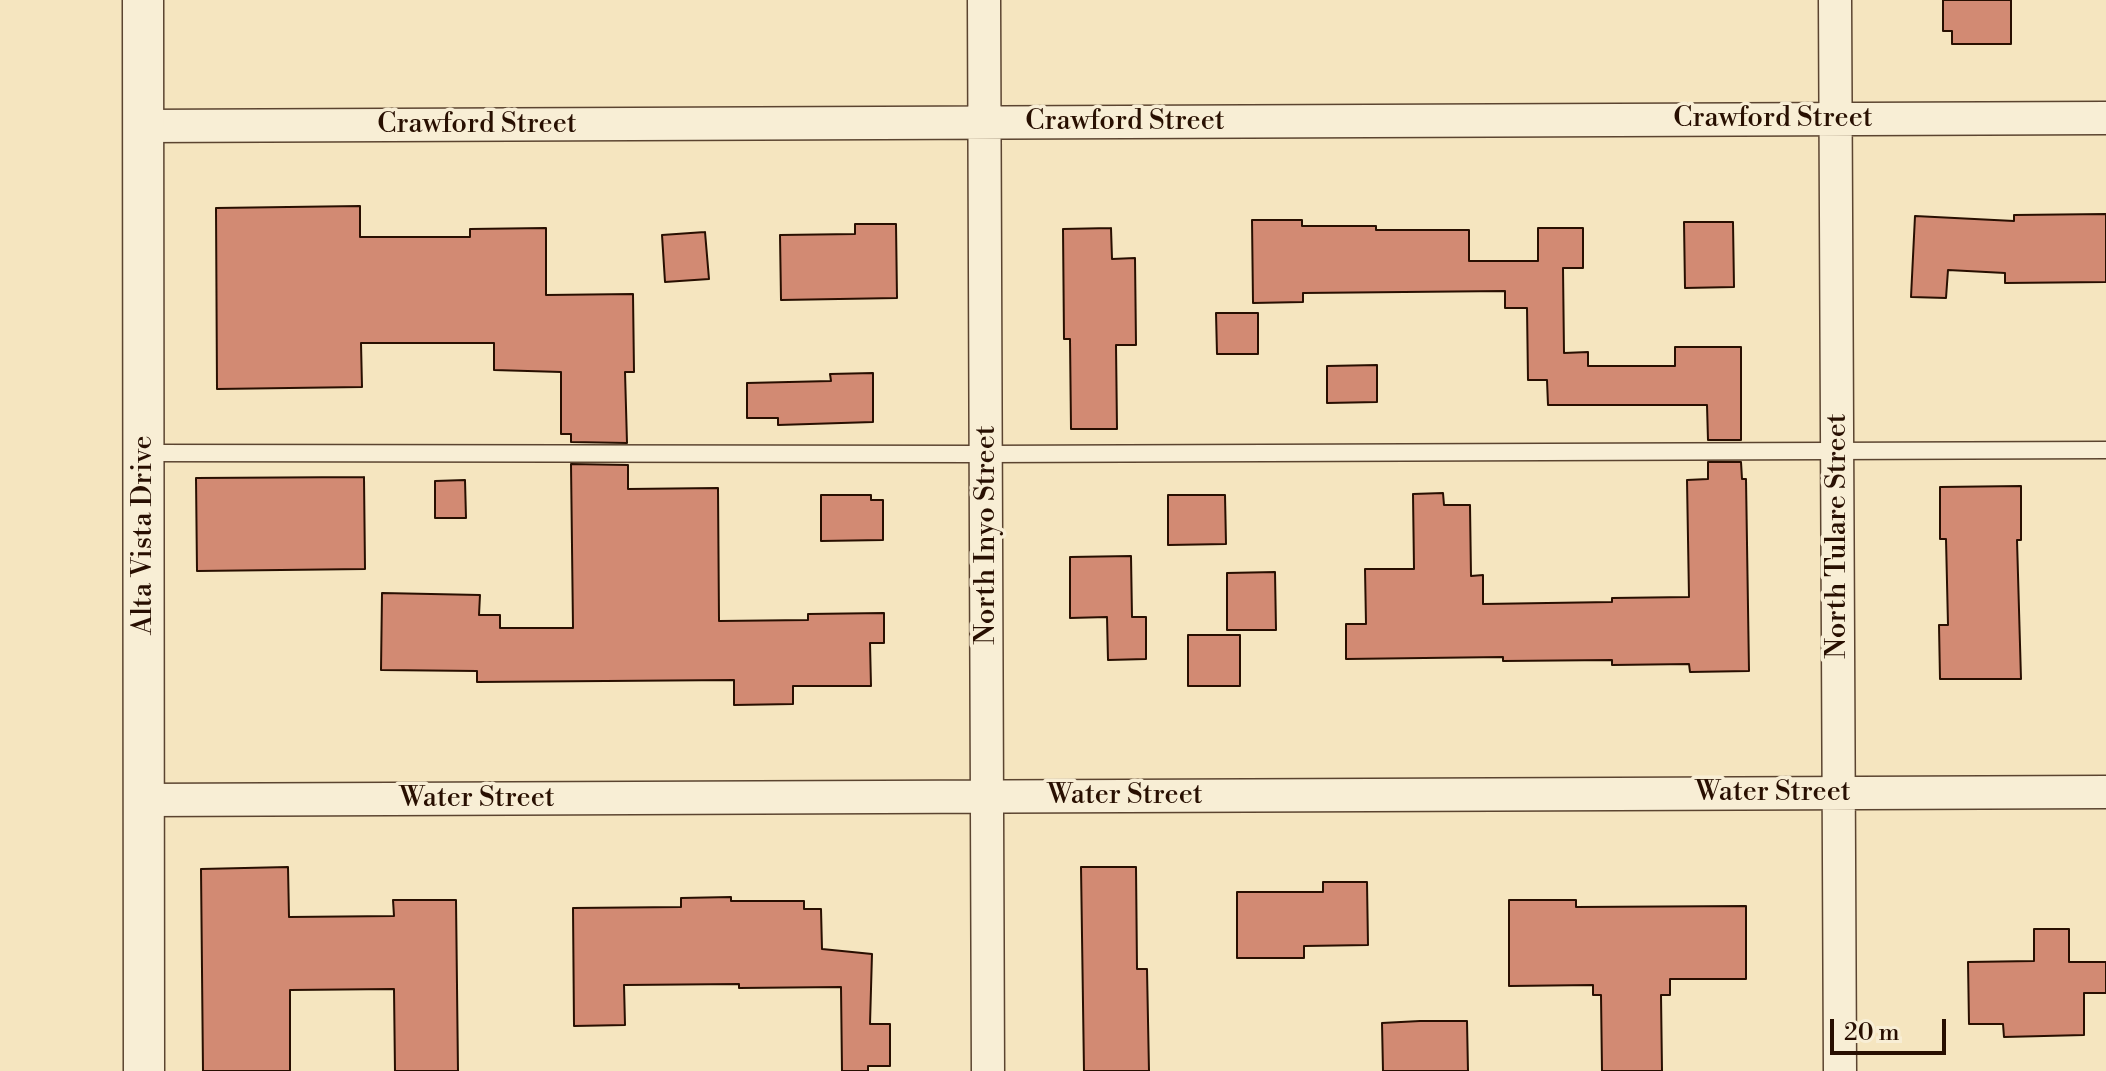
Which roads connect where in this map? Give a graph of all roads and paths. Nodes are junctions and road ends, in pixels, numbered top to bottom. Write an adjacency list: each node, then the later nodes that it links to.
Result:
1 (143, 0): 7 (street, Alta Vista Drive)
2 (984, 0): 6 (street, North Inyo Street)
3 (1835, 0): 5 (street, North Tulare Street)
4 (2106, 118): 5 (street, Crawford Street)
5 (1836, 119): 6 (street, Crawford Street); 8 (street, North Tulare Street)
6 (985, 123): 7 (street, Crawford Street); 11 (street, North Inyo Street)
7 (143, 126): 10 (street, Alta Vista Drive)
8 (1837, 450): 9 (lane); 11 (lane); 13 (street, North Tulare Street)
9 (2106, 450)
10 (144, 453): 11 (lane); 15 (street, Alta Vista Drive)
11 (986, 454): 14 (street, North Inyo Street)
12 (2106, 792): 13 (street, Water Street)
13 (1839, 793): 14 (street, Water Street); 18 (street, North Tulare Street)
14 (988, 797): 15 (street, Water Street); 17 (street, North Inyo Street)
15 (144, 800): 16 (street, Alta Vista Drive)
16 (144, 1071)
17 (988, 1071)
18 (1840, 1071)

